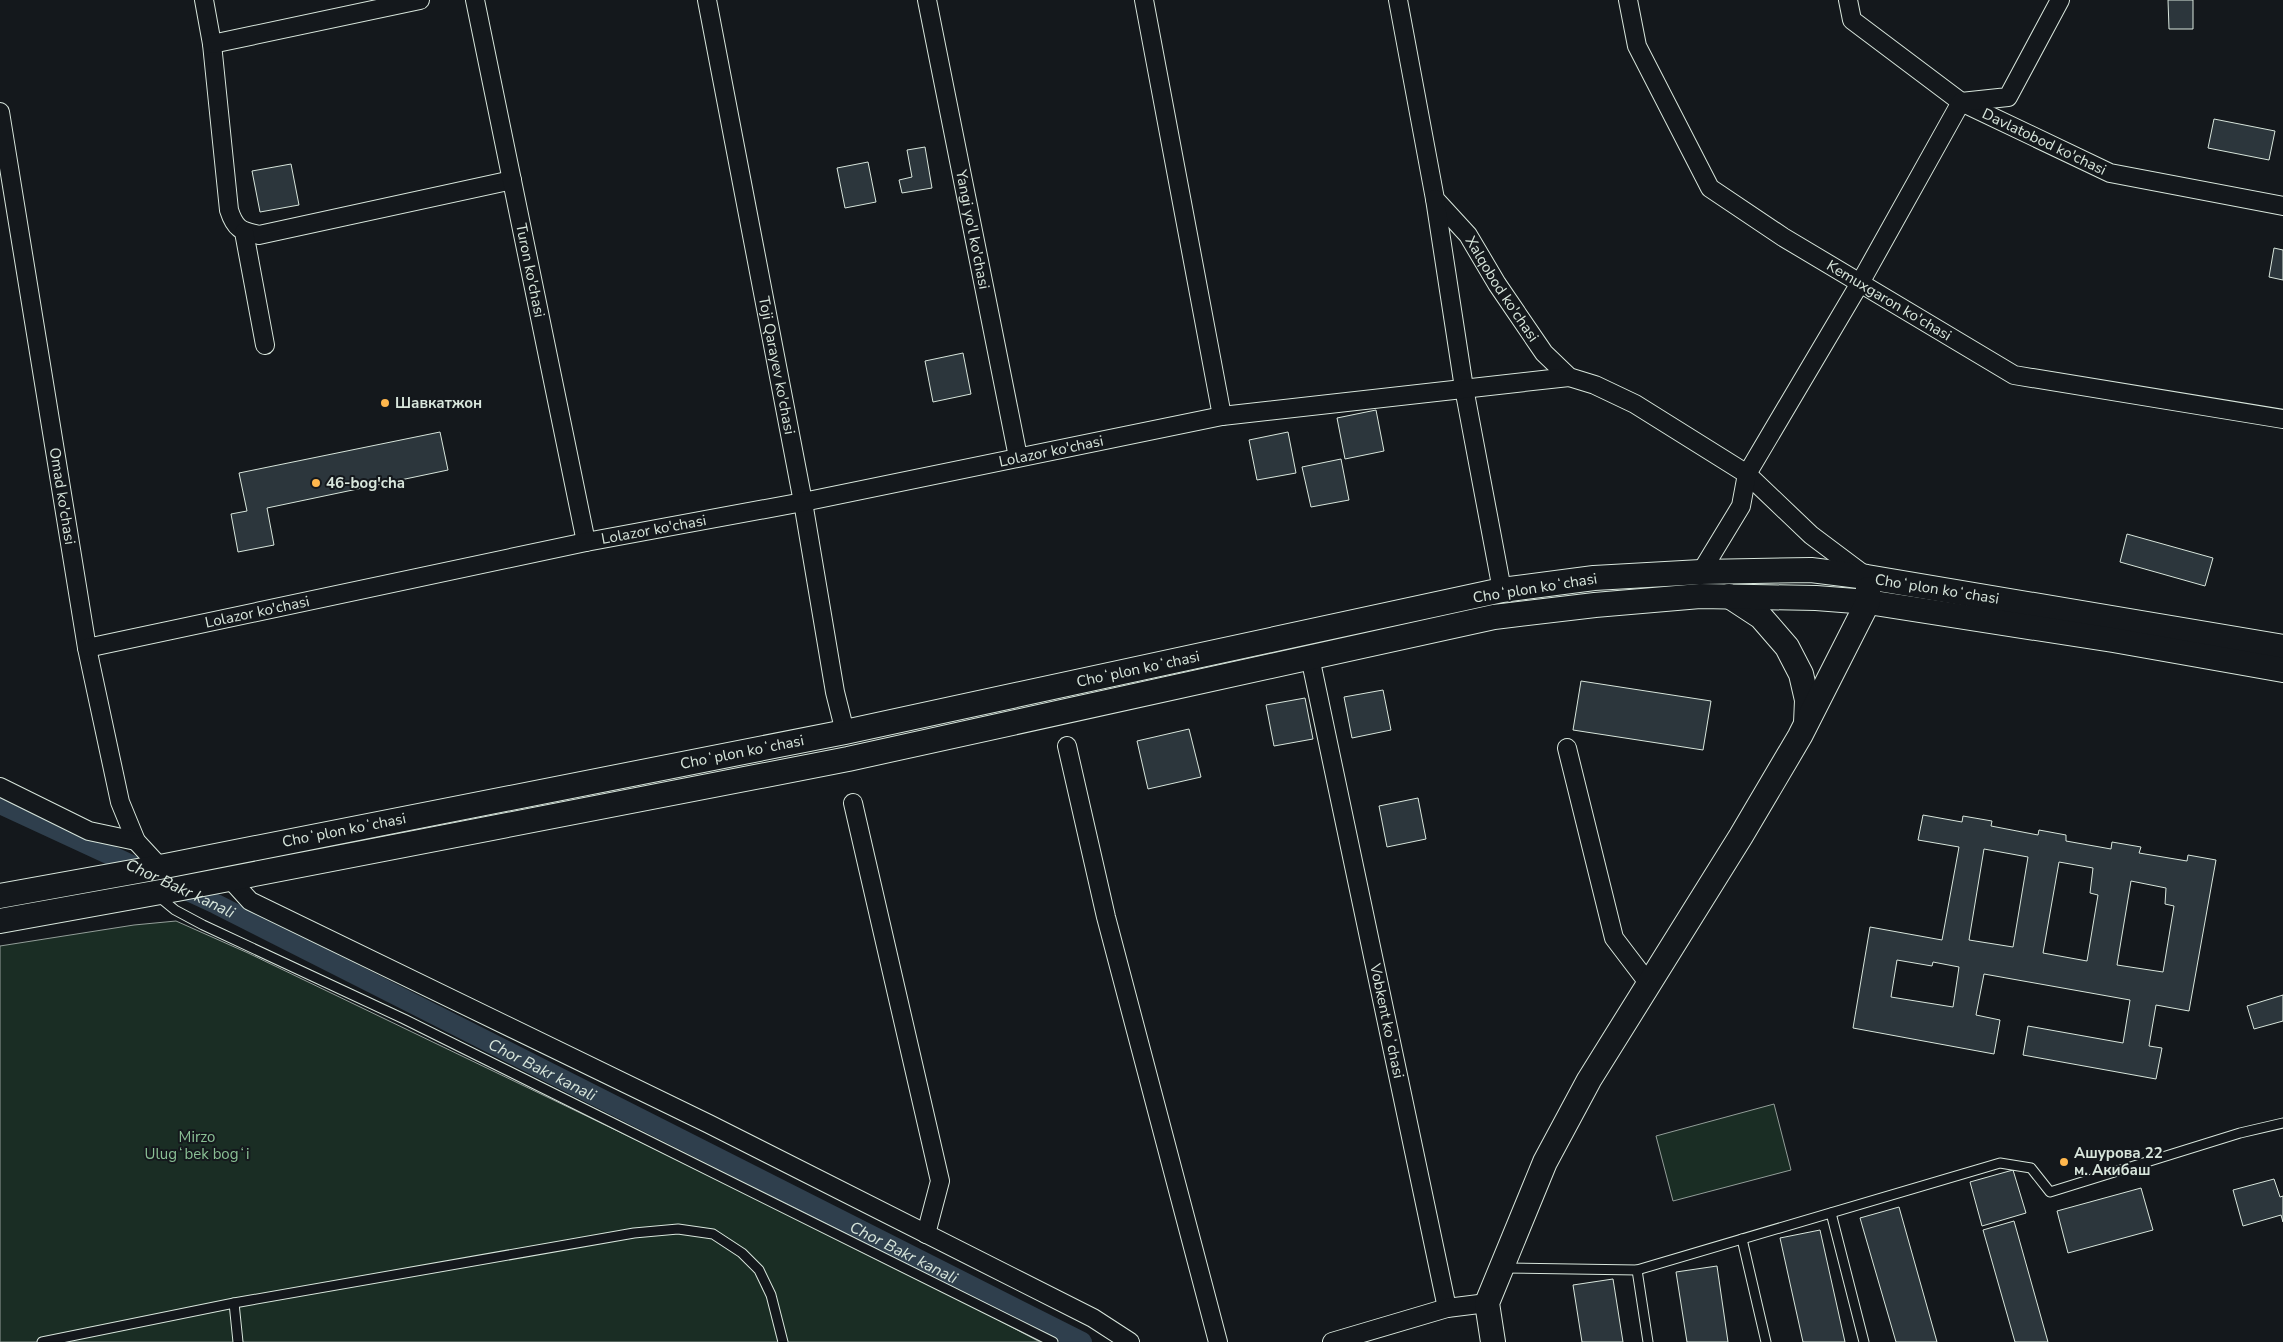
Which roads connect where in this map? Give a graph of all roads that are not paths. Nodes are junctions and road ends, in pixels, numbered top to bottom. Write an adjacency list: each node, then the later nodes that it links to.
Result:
1 (204, 0): 11 (street)
2 (420, 0): 11 (street)
3 (475, 0): 14 (street, Turon ko'chasi)
4 (706, 0): 26 (street, Toji Qarayev ko'chasi)
5 (927, 0): 24 (street, Yangi yo'l ko'chasi)
6 (1144, 0): 22 (street)
7 (1398, 0): 15 (street)
8 (1628, 0): 18 (street, Kemuxgaron ko'chasi)
9 (1848, 0): 12 (street, Davlatobod ko'chasi)
10 (2060, 0): 12 (street)
11 (212, 44): 17 (street)
12 (1961, 102): 16 (street, Davlatobod ko'chasi); 18 (street)
13 (0, 112): 34 (street, Omad ko'chasi)
14 (512, 180): 17 (street); 27 (street, Turon ko'chasi)
15 (1435, 199): 20 (street, Xalqobod ko'chasi); 21 (street)
16 (2283, 206)
17 (244, 232): 19 (street)
18 (1860, 283): 23 (street, Kemuxgaron ko'chasi); 25 (street)
19 (265, 345)
20 (1569, 377): 21 (street, Lolazor ko'chasi); 25 (street, Xalqobod ko'chasi)
21 (1464, 388): 22 (street, Lolazor ko'chasi); 30 (street)
22 (1222, 416): 24 (street, Lolazor ko'chasi)
23 (2283, 419)
24 (1018, 457): 26 (street, Lolazor ko'chasi)
25 (1747, 474): 28 (street); 29 (street, Xalqobod ko'chasi)
26 (803, 502): 27 (street, Lolazor ko'chasi); 38 (street, Toji Qarayev ko'chasi)
27 (586, 542): 34 (street, Lolazor ko'chasi)
28 (1701, 572): 29 (main road, Choʻplon koʻchasi); 30 (main road, Choʻplon koʻchasi)
29 (1867, 577): 32 (main road); 33 (main road, Choʻplon koʻchasi)
30 (1502, 590): 38 (main road, Choʻplon koʻchasi)
31 (1729, 596): 32 (main road, Choʻplon koʻchasi); 35 (main road, Choʻplon koʻchasi); 37 (main road)
32 (1868, 602): 36 (main road, Choʻplon koʻchasi); 37 (main road)
33 (2283, 647)
34 (87, 648): 43 (street, Omad ko'chasi)
35 (1310, 657): 45 (main road, Choʻplon koʻchasi); 58 (street, Vobkent koʻchasi)
36 (2283, 670)
37 (1805, 725): 49 (main road)
38 (845, 732): 44 (main road, Choʻplon koʻchasi)
39 (1068, 746): 64 (street)
40 (1567, 748): 49 (street)
41 (0, 787): 43 (street)
42 (853, 803): 52 (street)
43 (136, 842): 44 (street, Omad ko'chasi)
44 (155, 868): 47 (main road, Choʻplon koʻchasi)
45 (223, 880): 46 (main road, Choʻplon koʻchasi); 52 (street)
46 (154, 893): 48 (main road, Choʻplon koʻchasi); 62 (lane)
47 (0, 896)
48 (0, 921)
49 (1649, 984): 54 (main road)
50 (2283, 1123): 51 (lane)
51 (1831, 1213): 53 (lane); 69 (lane)
52 (926, 1234): 63 (street)
53 (1742, 1239): 55 (lane); 68 (lane)
54 (1501, 1268): 55 (lane); 57 (main road)
55 (1637, 1270): 67 (lane)
56 (234, 1303): 59 (lane); 60 (lane); 61 (lane)
57 (1487, 1303): 58 (street); 66 (main road)
58 (1447, 1308): 65 (street)
59 (42, 1342)
60 (238, 1342)
61 (784, 1342)
62 (1053, 1342)
63 (1130, 1342)
64 (1218, 1342)
65 (1332, 1342)
66 (1493, 1342)
67 (1648, 1342)
68 (1766, 1342)
69 (1864, 1342)

